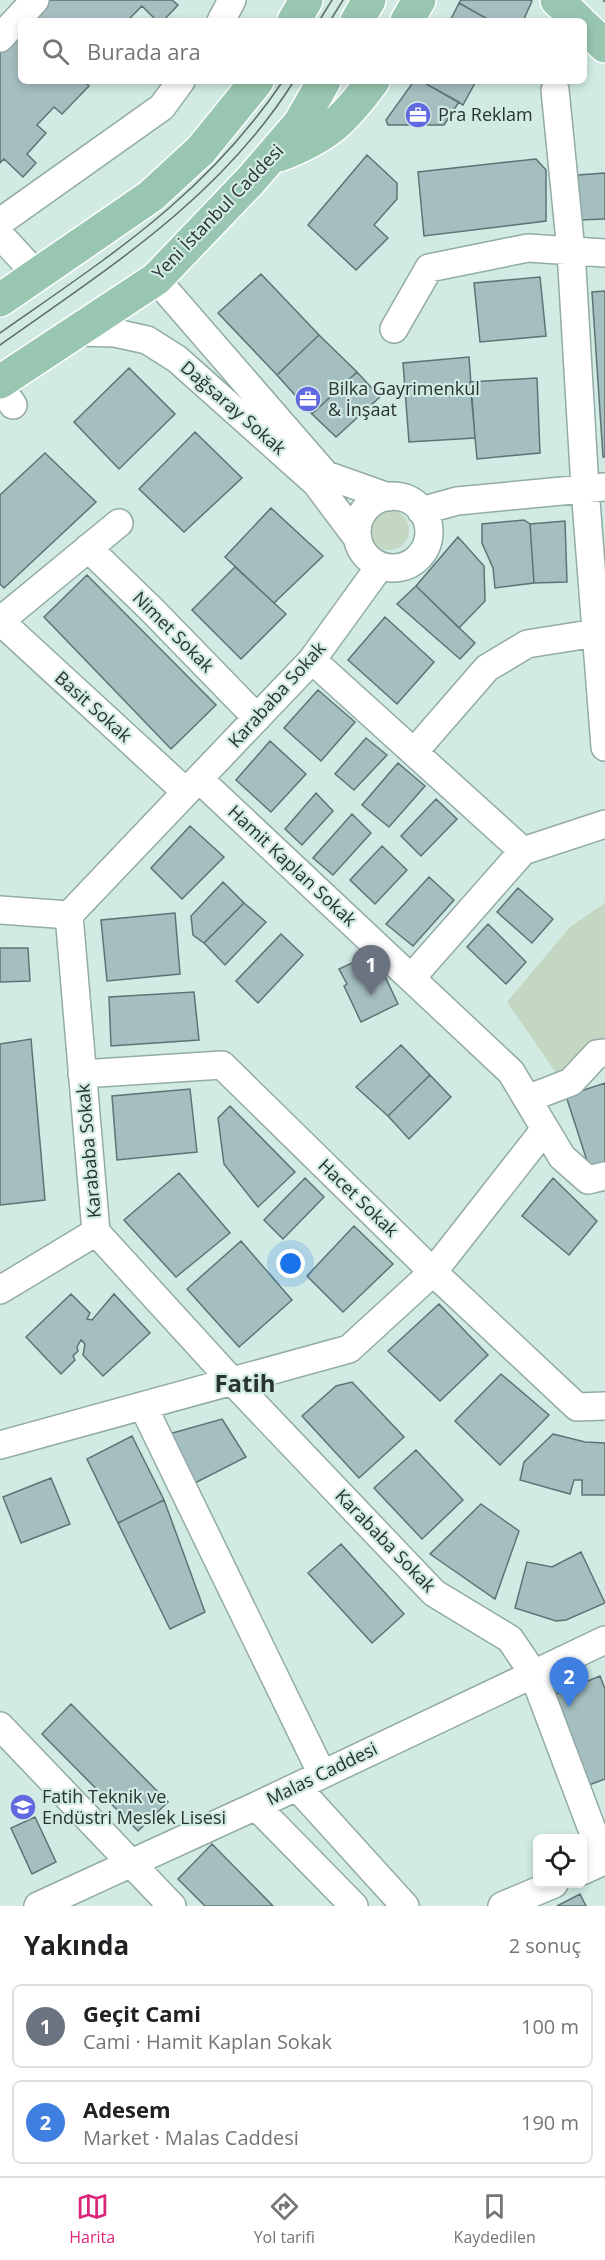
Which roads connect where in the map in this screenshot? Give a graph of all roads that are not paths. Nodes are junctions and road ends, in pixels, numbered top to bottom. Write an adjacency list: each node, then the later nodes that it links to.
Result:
1 (35, 0): 12 (street)
2 (232, 0): 7 (street)
3 (306, 0): 8 (main road)
4 (369, 0): 9 (main road)
5 (419, 0): 10 (main road)
6 (556, 0): 11 (main road)
7 (223, 18)
8 (296, 18)
9 (359, 18)
10 (409, 18)
11 (576, 18)
12 (5, 22)
13 (587, 29): 14 (main road)
14 (605, 46)
15 (180, 84): 21 (street)
16 (255, 84): 25 (main road)
17 (322, 84): 20 (main road, Yeni İstanbul Caddesi)
18 (371, 84): 20 (main road)
19 (555, 90): 23 (street)
20 (269, 159): 26 (main road, Yeni İstanbul Caddesi)
21 (0, 222)
22 (0, 235): 25 (street)
23 (571, 251): 24 (street); 28 (street); 31 (street)
24 (605, 253)
25 (36, 274): 27 (main road)
26 (156, 279): 29 (main road, Yeni İstanbul Caddesi); 32 (street, Dağsaray Sokak)
27 (0, 300)
28 (394, 329)
29 (76, 332): 30 (main road, Yeni İstanbul Caddesi); 35 (street, Dağsaray Sokak)
30 (4, 391)
31 (595, 487): 33 (street); 39 (street)
32 (388, 497): 33 (street); 35 (street)
33 (421, 511): 37 (street)
34 (119, 523): 36 (street)
35 (358, 539): 37 (street)
36 (88, 548): 38 (street); 41 (street, Nimet Sokak)
37 (380, 566): 40 (street, Karababa Sokak)
38 (0, 621): 44 (street, Basit Sokak)
39 (596, 633): 42 (street); 43 (street)
40 (312, 660): 41 (street, Karababa Sokak); 43 (street)
41 (257, 718): 44 (street, Karababa Sokak)
42 (605, 747)
43 (414, 752): 46 (street)
44 (192, 786): 48 (street, Karababa Sokak); 49 (street, Hamit Kaplan Sokak)
45 (605, 824): 46 (street)
46 (523, 851): 49 (street)
47 (0, 910): 48 (street)
48 (69, 915): 51 (street, Karababa Sokak)
49 (412, 977): 52 (street, Hamit Kaplan Sokak)
50 (605, 1053): 52 (street)
51 (82, 1074): 55 (street, Karababa Sokak); 56 (street, Hacet Sokak)
52 (527, 1099): 53 (street, Hamit Kaplan Sokak)
53 (545, 1129): 54 (street, Hamit Kaplan Sokak); 56 (street)
54 (605, 1176)
55 (96, 1232): 57 (street); 58 (street, Karababa Sokak)
56 (433, 1272): 58 (street); 60 (street, Hacet Sokak)
57 (0, 1290)
58 (232, 1381): 59 (street); 63 (street, Karababa Sokak)
59 (143, 1406): 61 (street); 65 (street)
60 (605, 1406)
61 (0, 1445)
62 (605, 1640): 63 (street, Malas Caddesi)
63 (533, 1672): 65 (street, Malas Caddesi); 68 (street, Karababa Sokak)
64 (0, 1726): 69 (street)
65 (322, 1774): 66 (street, Malas Caddesi)
66 (297, 1787): 67 (street, Malas Caddesi); 76 (street)
67 (256, 1806): 69 (street, Malas Caddesi); 75 (street)
68 (600, 1834): 70 (street, Karababa Sokak)
69 (126, 1859): 73 (street, Malas Caddesi); 74 (street)
70 (605, 1862): 71 (street)
71 (587, 1869)
72 (545, 1888): 77 (street)
73 (38, 1906)
74 (172, 1906)
75 (354, 1906)
76 (405, 1906)
77 (502, 1906)

